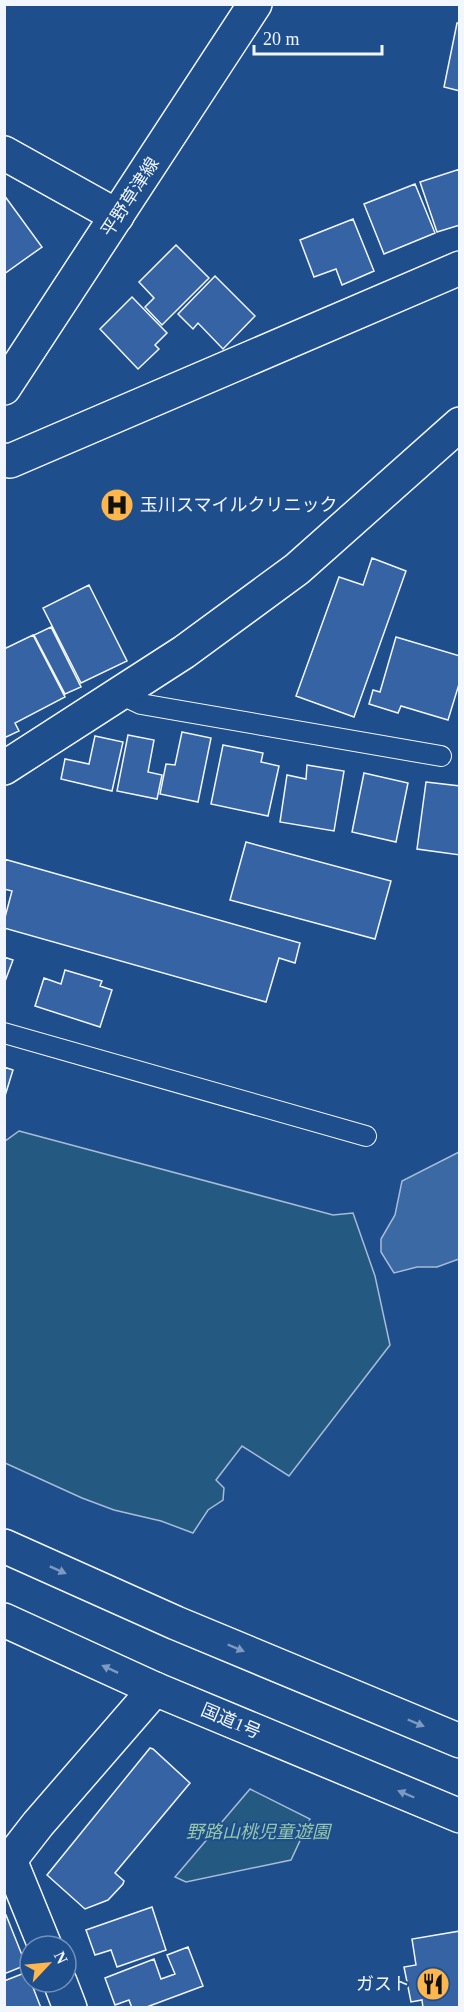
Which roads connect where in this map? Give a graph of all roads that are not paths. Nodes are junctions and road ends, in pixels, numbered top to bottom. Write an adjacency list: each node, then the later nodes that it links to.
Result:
1 (255, 4): 3 (main road, 平野草津線)
2 (4, 153): 3 (main road)
3 (117, 216): 5 (main road, 平野草津線)
4 (459, 268): 7 (main road)
5 (4, 388)
6 (459, 424): 8 (main road)
7 (4, 460)
8 (120, 694): 9 (lane); 10 (main road)
9 (441, 756)
10 (4, 768)
11 (4, 1033): 12 (lane)
12 (366, 1136)
13 (4, 1546): 16 (main road, one-way to 16)
14 (4, 1620): 15 (main road, 国道1号, one-way to 14)
15 (155, 1689): 17 (main road, 国道1号, one-way to 15); 18 (main road)
16 (459, 1741)
17 (459, 1816)
18 (7, 1861): 19 (main road)
19 (40, 1934)

